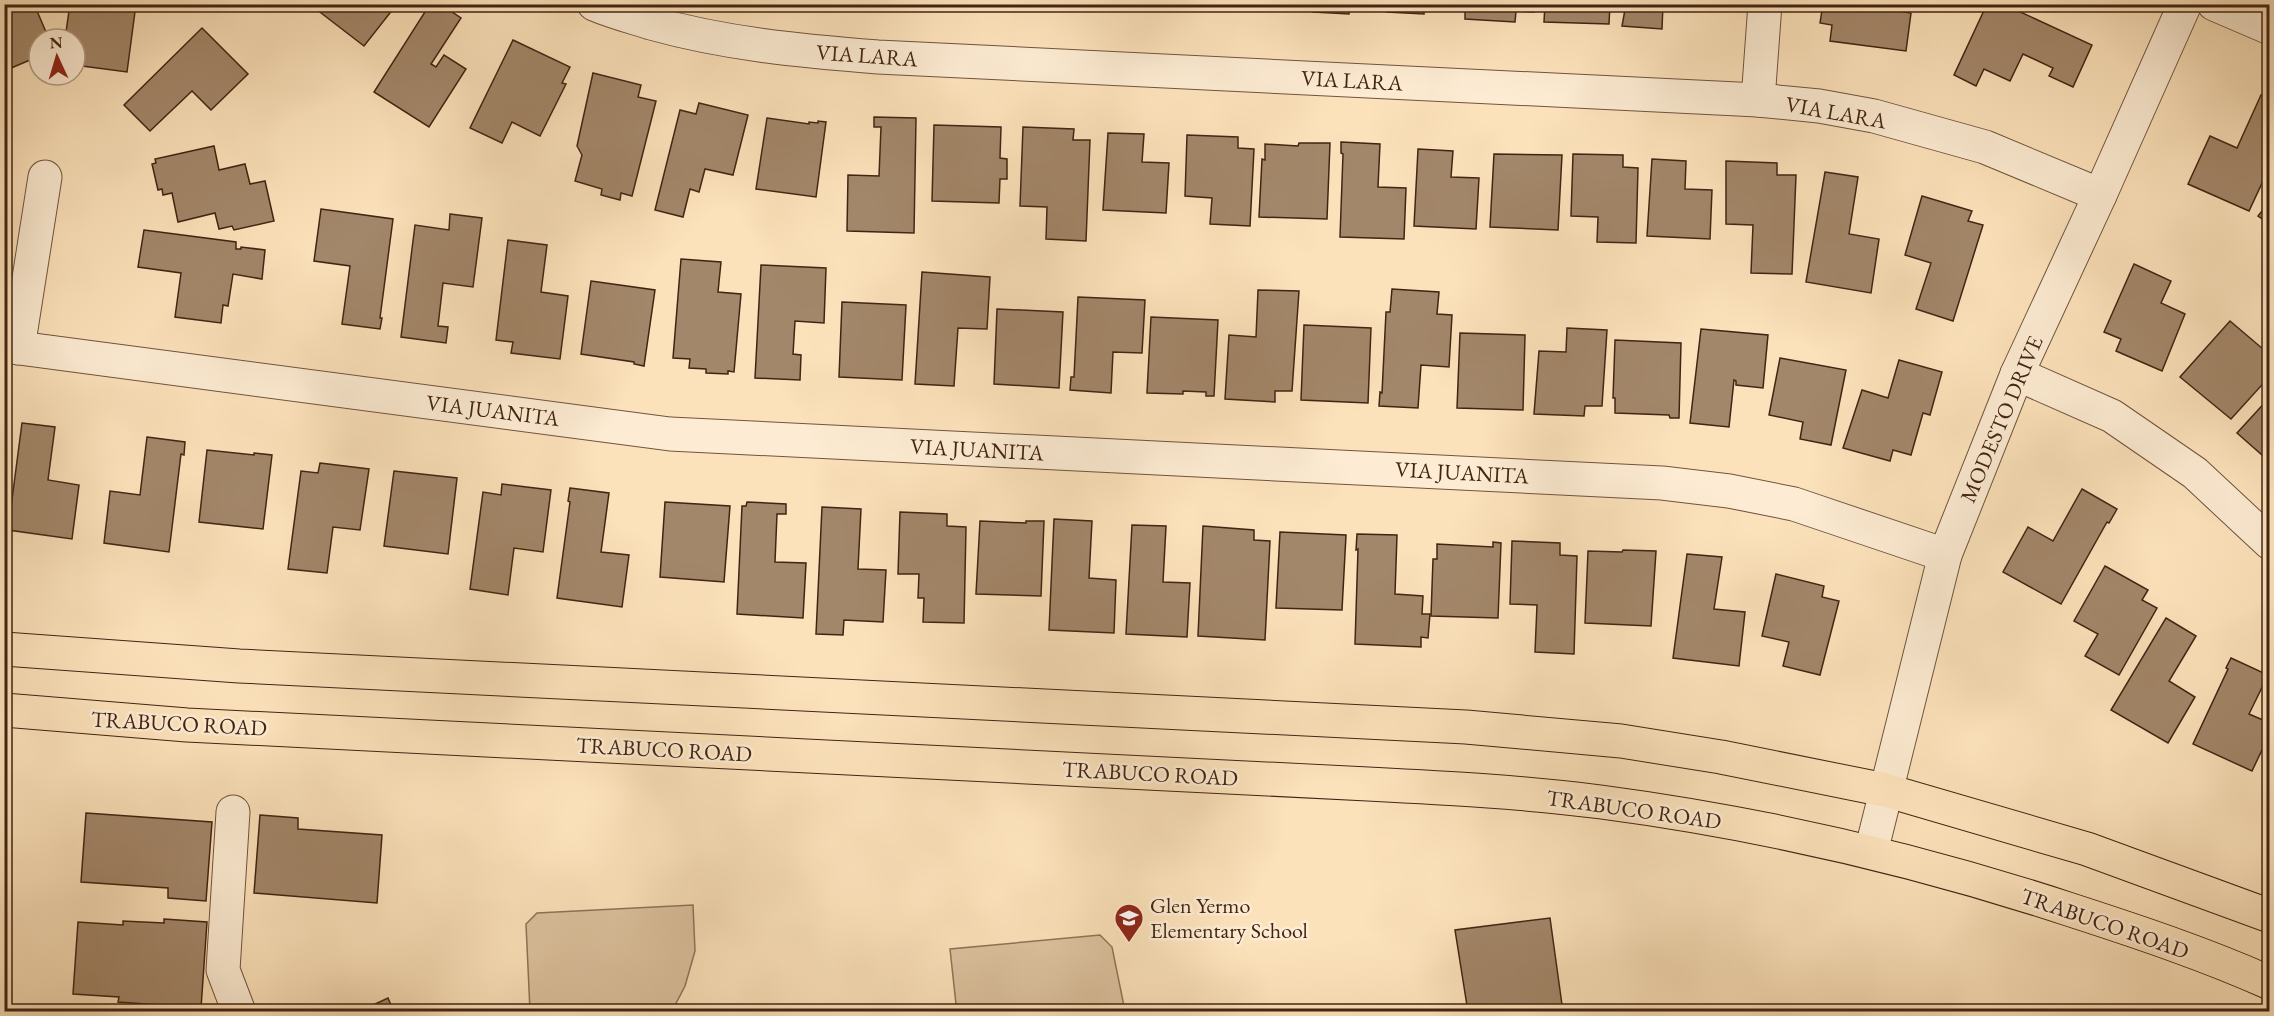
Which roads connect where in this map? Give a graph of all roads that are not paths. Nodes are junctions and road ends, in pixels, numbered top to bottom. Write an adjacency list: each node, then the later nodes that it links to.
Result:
1 (594, 4): 6 (street, VIA LARA)
2 (1765, 4): 6 (street)
3 (2185, 4): 8 (street, MODESTO DRIVE)
4 (2214, 4): 5 (street)
5 (2270, 28)
6 (1758, 100): 8 (street, VIA LARA)
7 (45, 177): 9 (street)
8 (2100, 195): 10 (street, MODESTO DRIVE)
9 (11, 347): 12 (street, VIA JUANITA)
10 (2017, 374): 11 (street); 12 (street, MODESTO DRIVE)
11 (2270, 543)
12 (1944, 555): 15 (street, MODESTO DRIVE)
13 (4, 649): 15 (main road)
14 (4, 710): 17 (main road, TRABUCO ROAD)
15 (1885, 790): 17 (street, MODESTO DRIVE); 18 (main road)
16 (233, 812): 20 (street)
17 (1871, 852): 19 (main road, TRABUCO ROAD)
18 (2270, 916)
19 (2270, 983)
20 (239, 1011)

